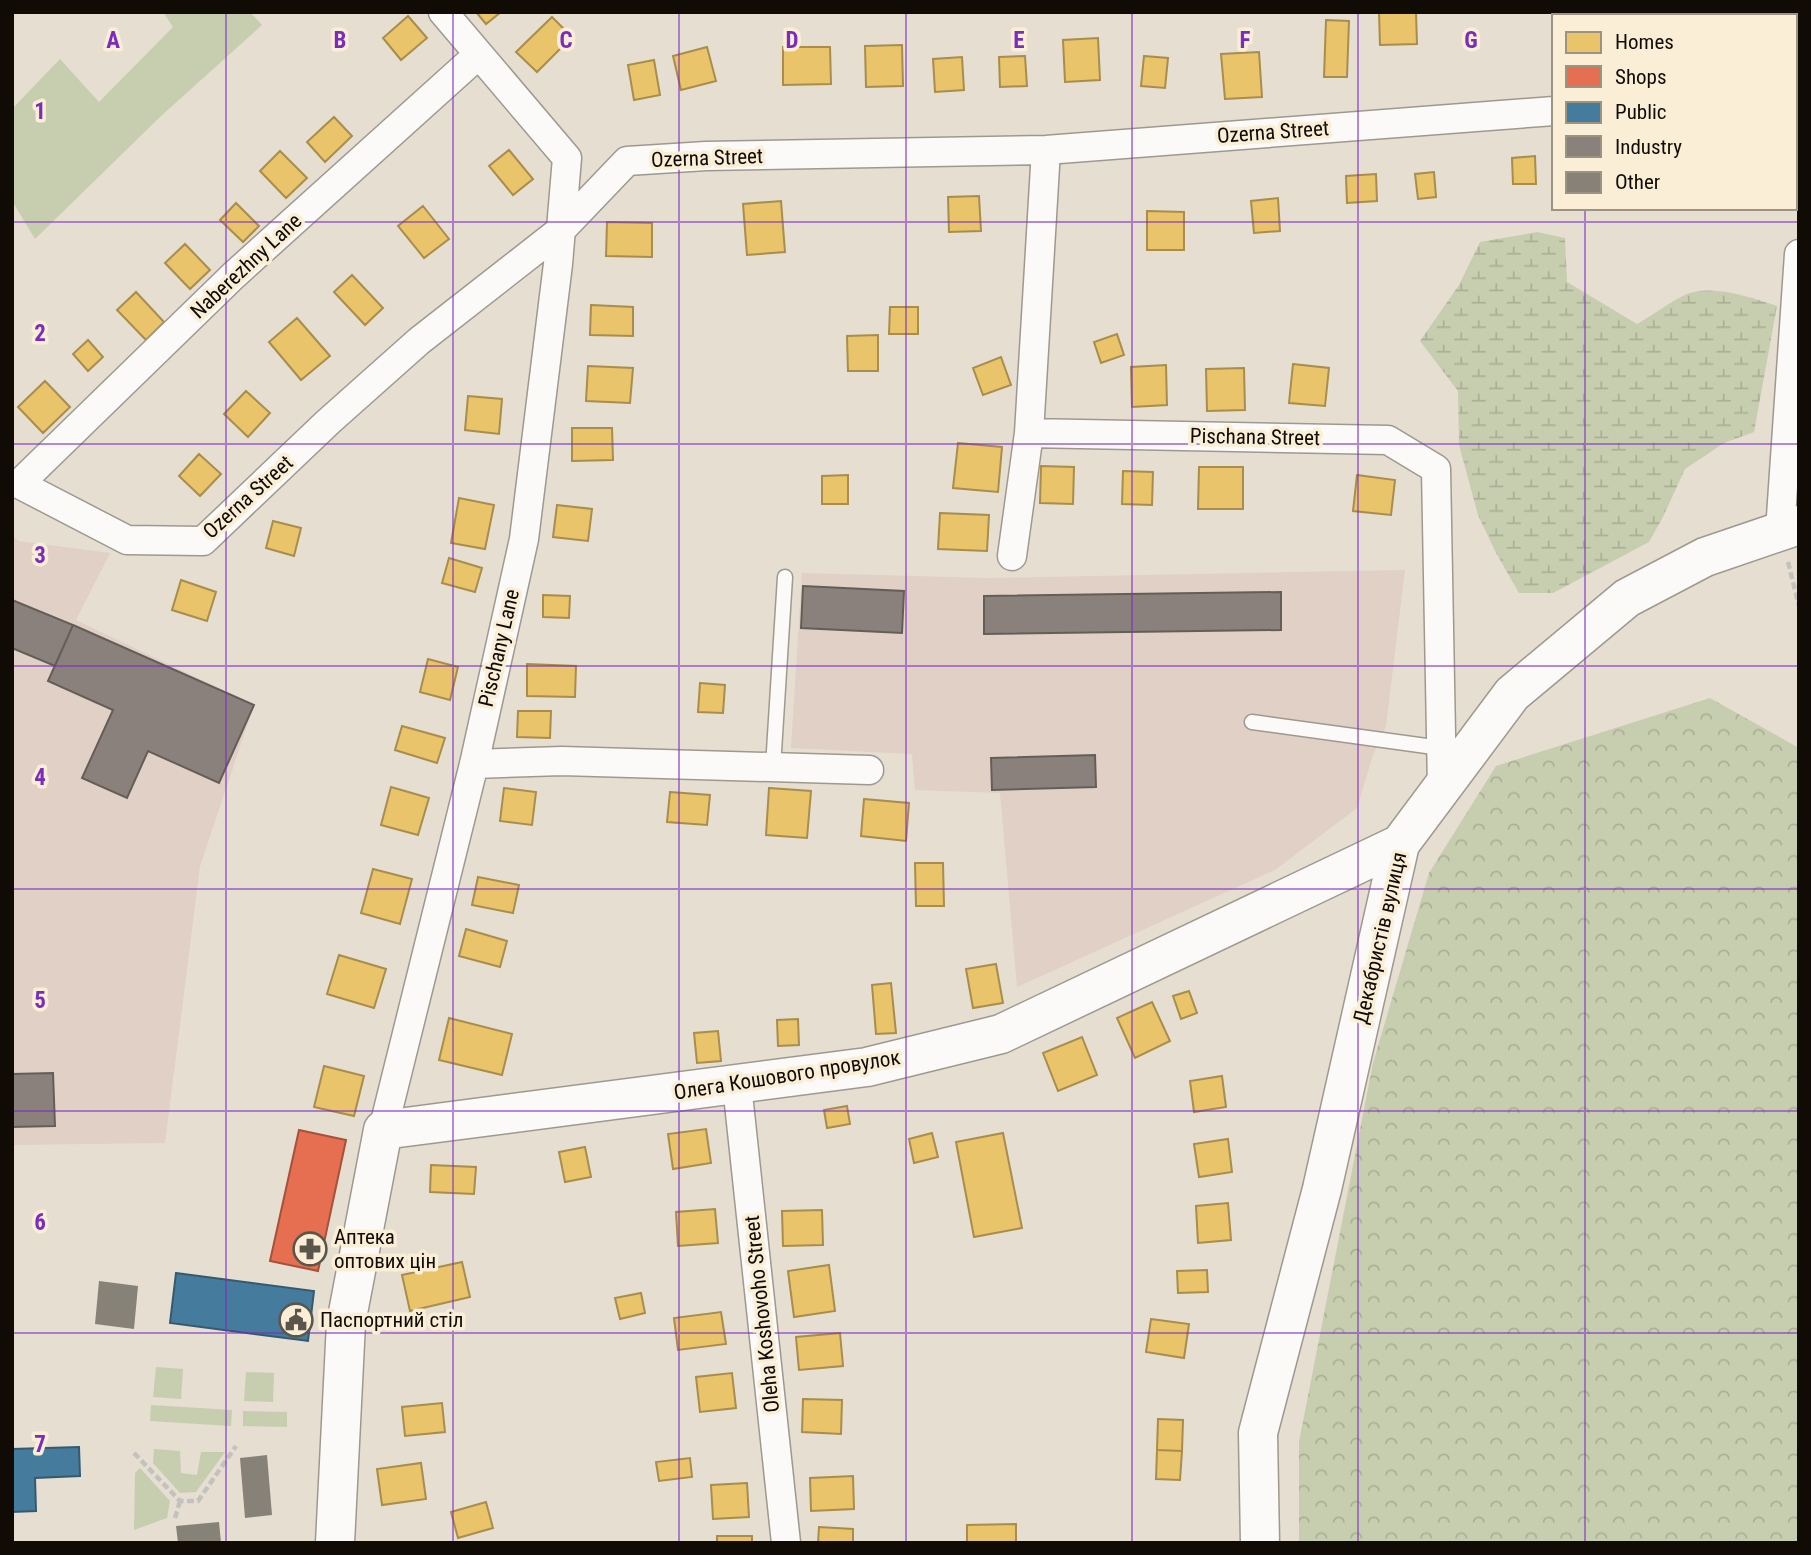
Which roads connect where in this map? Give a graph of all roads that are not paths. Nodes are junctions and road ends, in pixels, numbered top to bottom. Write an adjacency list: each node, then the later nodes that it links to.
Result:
1 (443, 12): 2 (street)
2 (478, 55): 5 (street, Pischany Lane); 8 (street, Naberezhny Lane)
3 (1552, 111): 4 (street, Ozerna Street)
4 (1046, 150): 5 (street, Ozerna Street); 7 (street)
5 (561, 230): 8 (street, Ozerna Street); 14 (street, Pischany Lane)
6 (1799, 254): 9 (street)
7 (1029, 433): 10 (street); 13 (street, Pischana Street)
8 (19, 484)
9 (1789, 528): 17 (street, Декабристів вулиця)
10 (1012, 556)
11 (785, 577): 15 (lane)
12 (1252, 722): 13 (lane)
13 (1441, 748): 17 (street, Pischana Street)
14 (474, 764): 15 (street); 20 (street, Pischany Lane)
15 (773, 767): 16 (street)
16 (869, 770)
17 (1442, 788): 18 (street, Декабристів вулиця)
18 (1400, 844): 19 (street, Олега Кошового провулок); 23 (street, Декабристів вулиця)
19 (737, 1085): 20 (street, Олега Кошового провулок); 22 (street, Oleha Koshovoho Street)
20 (383, 1130): 21 (street)
21 (335, 1543)
22 (786, 1543)
23 (1260, 1543)

